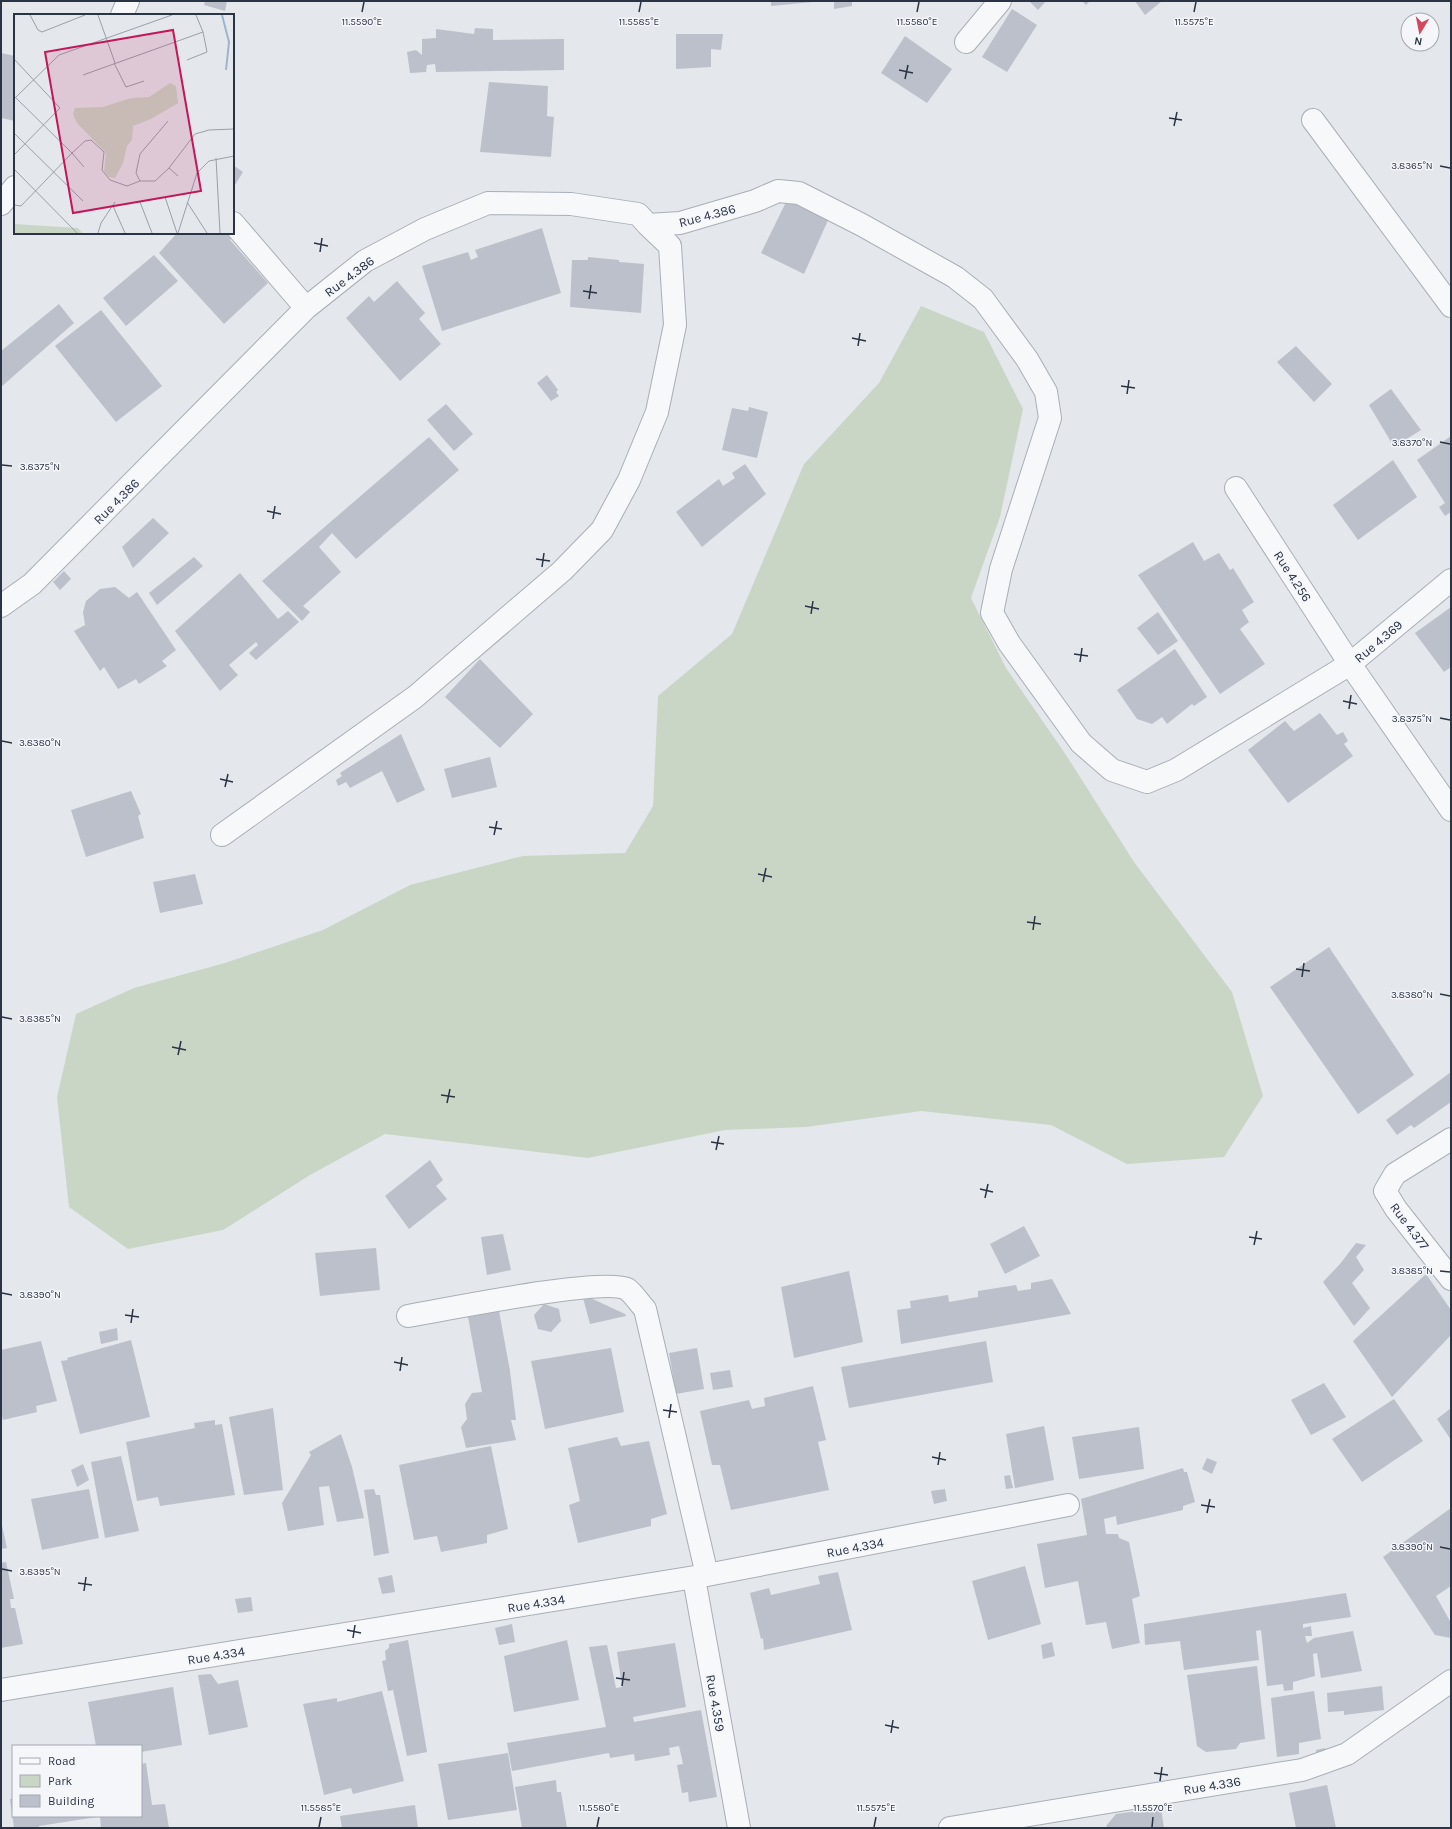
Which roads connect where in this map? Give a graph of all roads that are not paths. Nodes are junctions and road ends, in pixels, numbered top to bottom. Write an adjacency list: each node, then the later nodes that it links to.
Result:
1 (128, 1): 3 (street)
2 (995, 4): 4 (street)
3 (122, 14)
4 (966, 42)
5 (1313, 120): 10 (street)
6 (14, 189): 7 (street)
7 (1, 204)
8 (234, 224): 11 (street)
9 (648, 225): 11 (street, Rue 4.386); 15 (street, Rue 4.386); 17 (street)
10 (1451, 306)
11 (306, 308): 14 (street, Rue 4.386)
12 (1236, 488): 15 (street, Rue 4.256)
13 (1451, 580): 15 (street, Rue 4.369)
14 (1, 606)
15 (1350, 664): 16 (street, Rue 4.369)
16 (1451, 810)
17 (222, 836)
18 (1451, 1139): 19 (street, Rue 4.377)
19 (1451, 1279)
20 (408, 1316): 22 (street, Rue 4.359)
21 (1068, 1505): 22 (street, Rue 4.334)
22 (700, 1577): 24 (street, Rue 4.334); 25 (street, Rue 4.359)
23 (1451, 1681): 26 (street, Rue 4.336)
24 (1, 1690)
25 (739, 1828)
26 (950, 1828)

